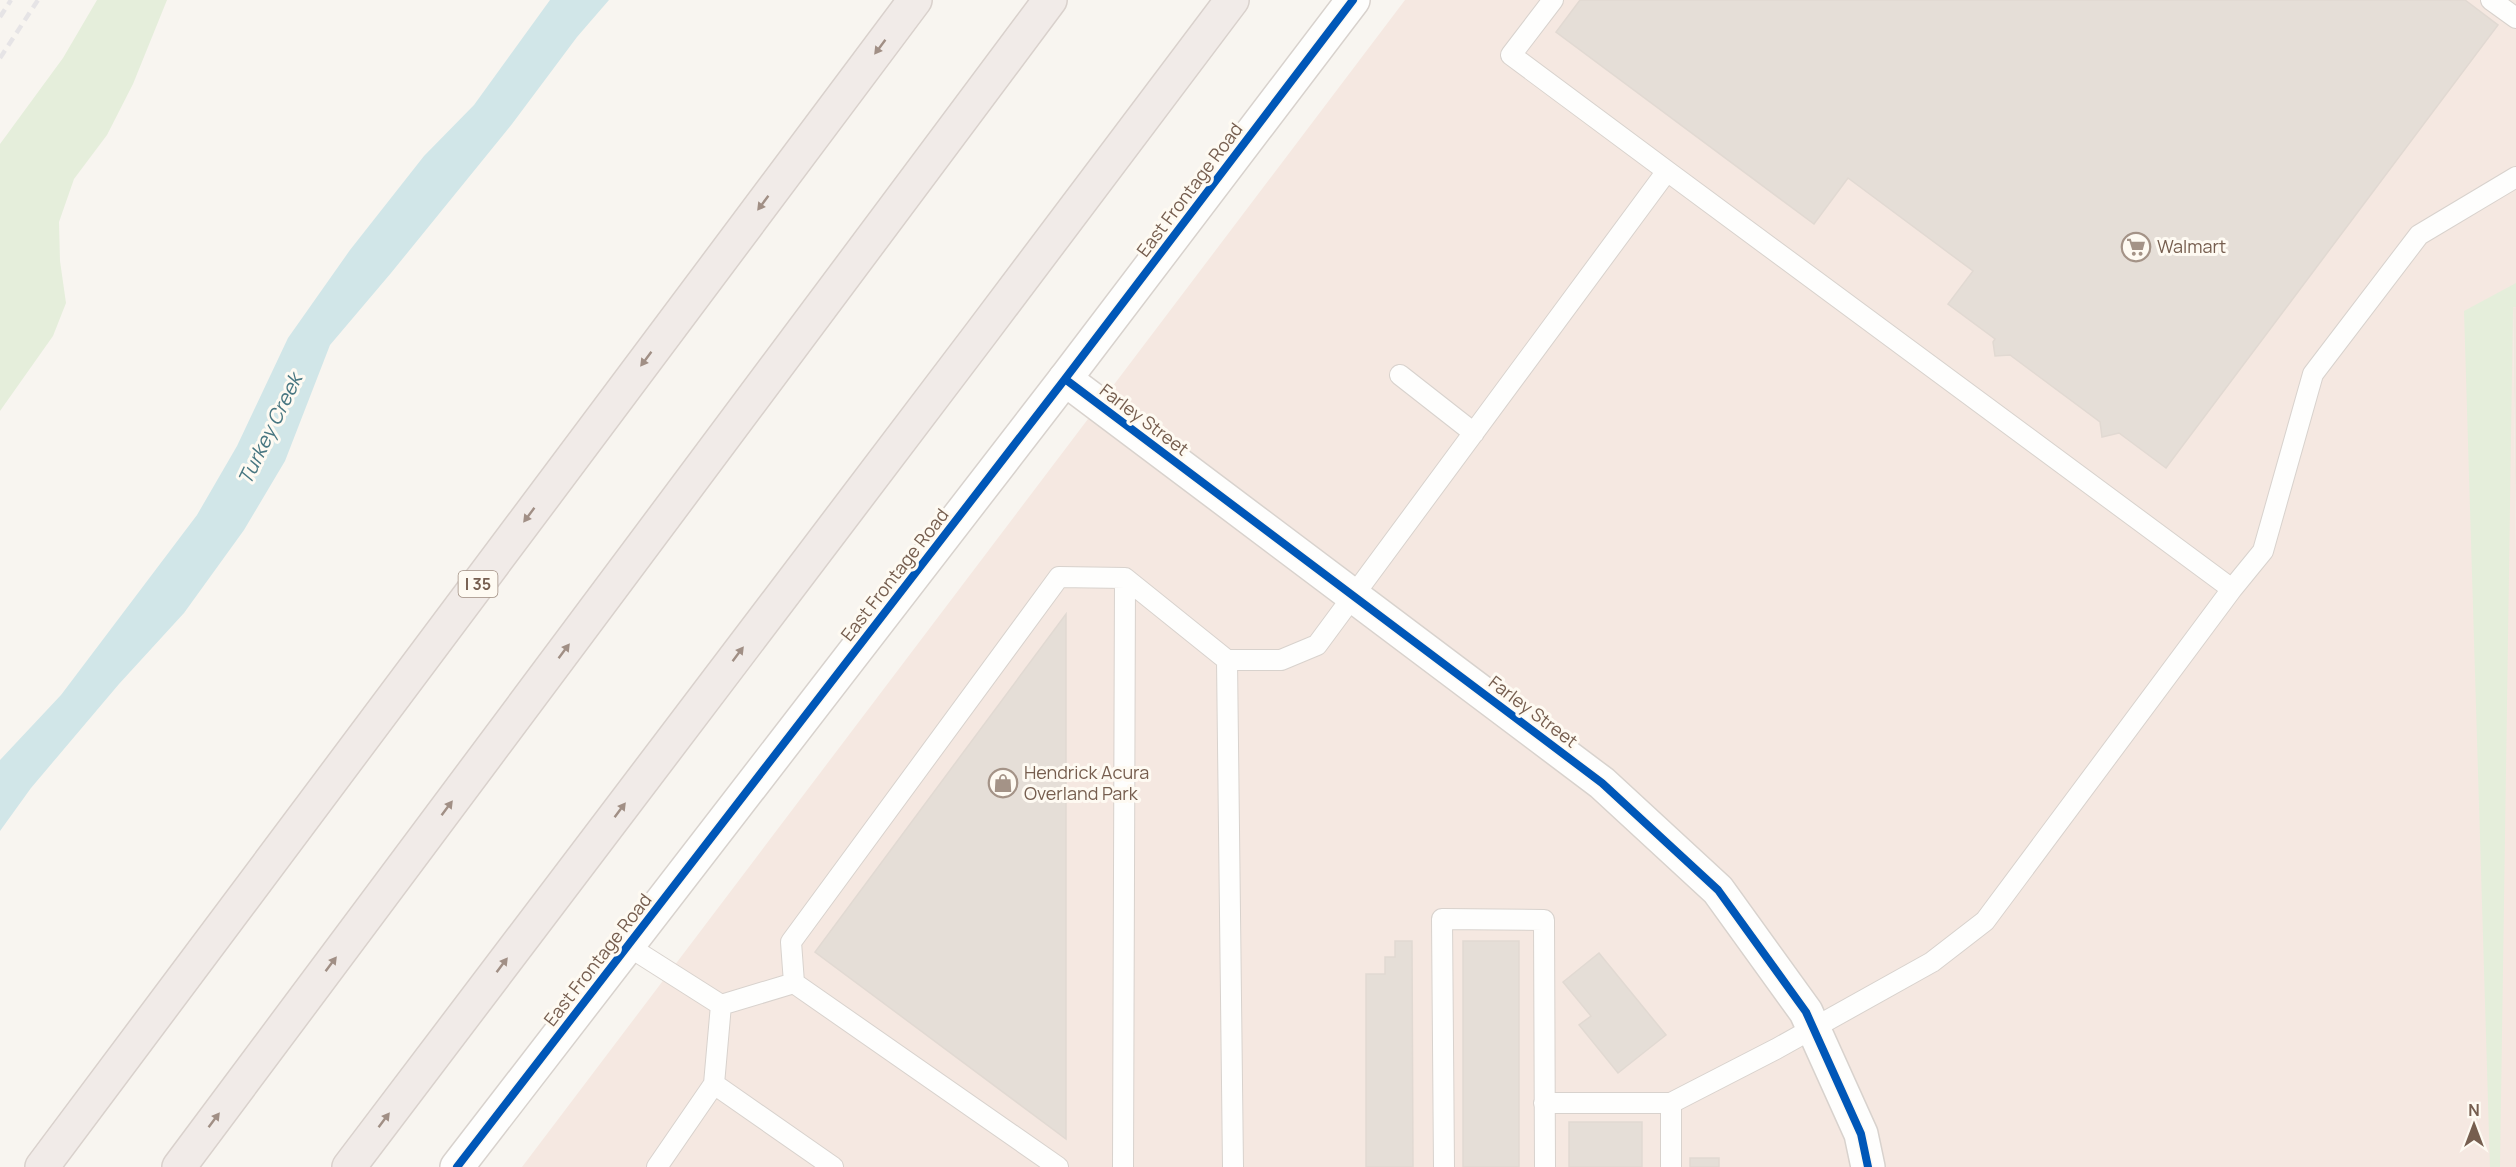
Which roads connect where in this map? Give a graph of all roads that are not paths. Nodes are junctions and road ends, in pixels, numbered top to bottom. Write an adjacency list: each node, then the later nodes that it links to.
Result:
1 (915, 0): 24 (highway, I 35, one-way to 24)
2 (1050, 0): 25 (highway, one-way to 2)
3 (1232, 0): 26 (highway, one-way to 3)
4 (1353, 0): 11 (street, East Frontage Road)
5 (1553, 0): 8 (lane)
6 (2491, 0): 7 (lane)
7 (2516, 18)
8 (1666, 171): 12 (lane); 14 (lane)
9 (2516, 177): 14 (lane)
10 (1400, 375): 12 (lane)
11 (1065, 379): 15 (street, Farley Street); 17 (street, East Frontage Road)
12 (1474, 433): 15 (lane)
13 (1125, 578): 16 (lane); 18 (lane); 31 (lane)
14 (2232, 590): 20 (lane)
15 (1354, 596): 16 (lane); 20 (street, Farley Street)
16 (1227, 660): 32 (lane)
17 (628, 946): 19 (lane); 27 (street, East Frontage Road)
18 (794, 982): 19 (lane); 30 (lane)
19 (721, 1005): 21 (lane)
20 (1812, 1028): 23 (lane); 36 (street, Farley Street)
21 (714, 1084): 28 (lane); 29 (lane)
22 (1544, 1103): 23 (lane); 33 (lane); 34 (lane)
23 (1671, 1103): 35 (lane)
24 (42, 1167)
25 (179, 1167)
26 (349, 1167)
27 (457, 1167)
28 (657, 1167)
29 (833, 1167)
30 (1058, 1167)
31 (1123, 1167)
32 (1233, 1167)
33 (1444, 1167)
34 (1545, 1167)
35 (1671, 1167)
36 (1868, 1167)

